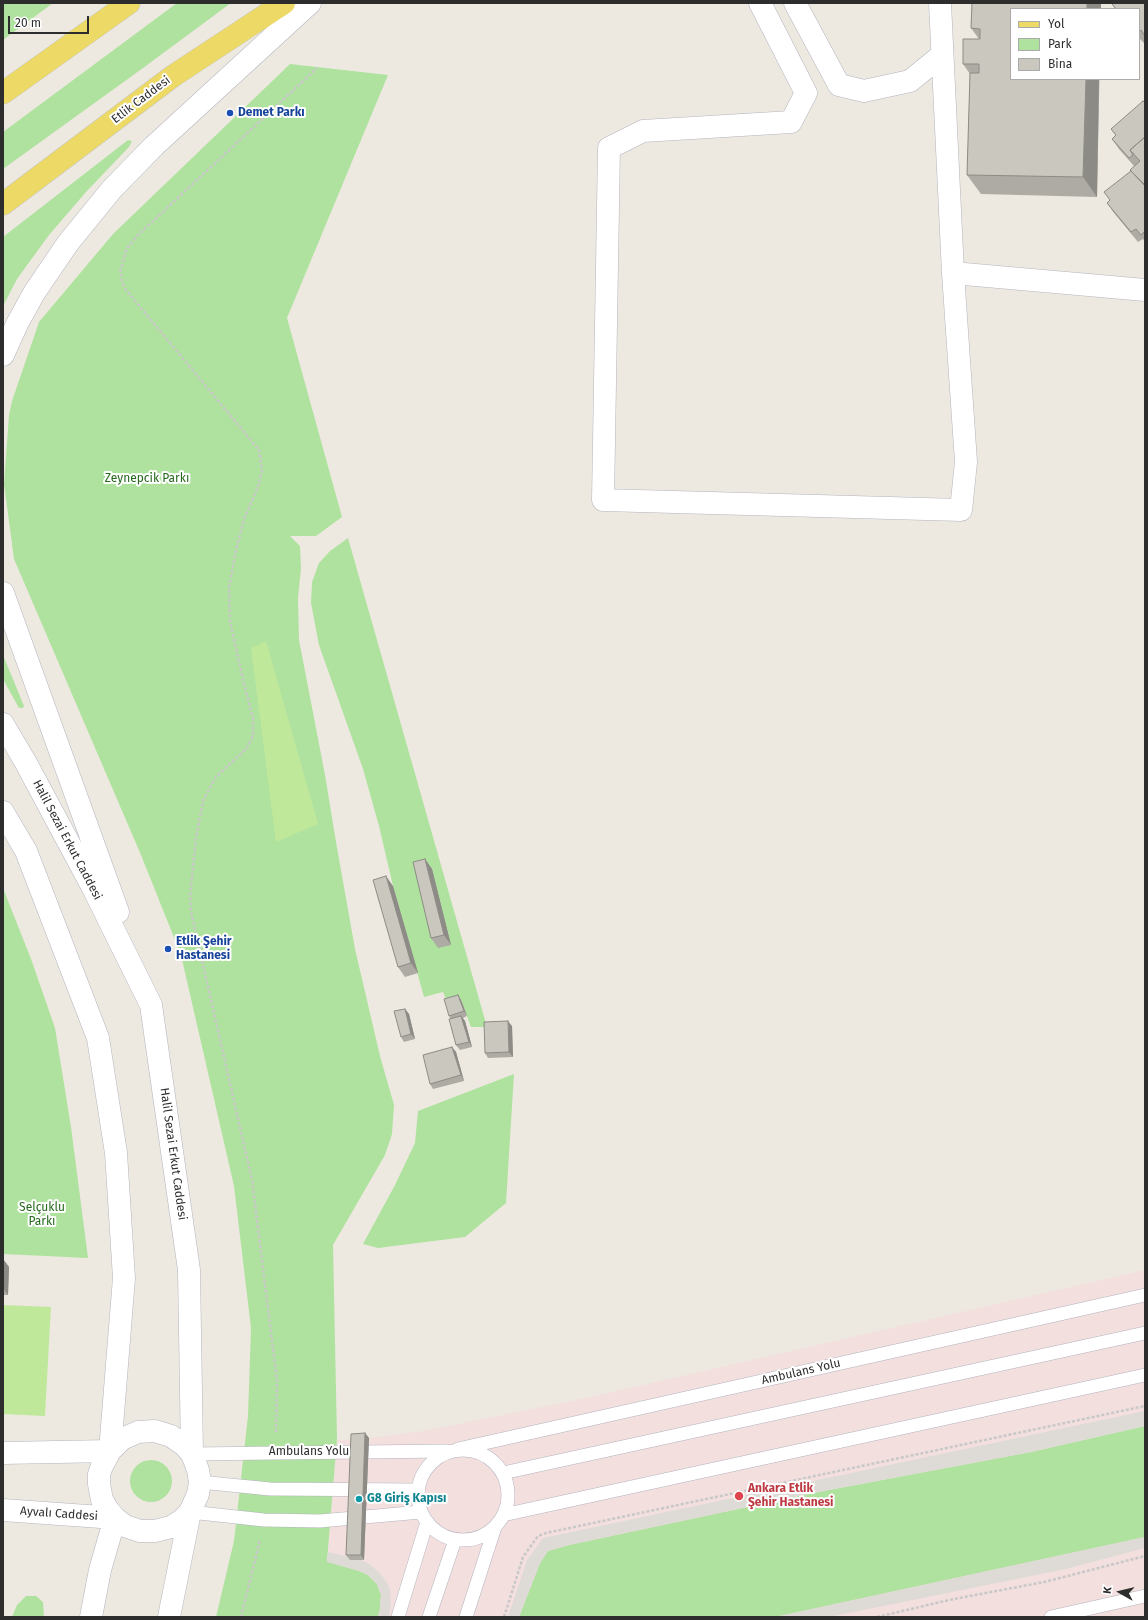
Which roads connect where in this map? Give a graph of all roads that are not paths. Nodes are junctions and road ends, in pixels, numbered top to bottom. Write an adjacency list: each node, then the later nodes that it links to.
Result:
1 (129, 3): 8 (main road)
2 (284, 3): 9 (main road, Etlik Caddesi)
3 (310, 3): 12 (main road)
4 (760, 3): 10 (main road)
5 (795, 3): 7 (main road)
6 (940, 3): 7 (main road)
7 (942, 55): 10 (main road)
8 (3, 93)
9 (3, 204)
10 (952, 273): 11 (main road)
11 (1145, 290)
12 (3, 355)
13 (3, 593): 16 (main road)
14 (3, 724): 16 (main road, Halil Sezai Erkut Caddesi)
15 (3, 812): 20 (main road)
16 (151, 1005): 23 (main road, Halil Sezai Erkut Caddesi)
17 (1145, 1295): 21 (lane, Ambulans Yolu)
18 (1145, 1333): 24 (lane)
19 (1145, 1375): 29 (lane)
20 (110, 1450): 22 (main road); 23 (main road); 31 (main road)
21 (454, 1450): 23 (lane, Ambulans Yolu); 24 (lane); 26 (lane)
22 (3, 1453)
23 (192, 1454): 25 (main road, Halil Sezai Erkut Caddesi)
24 (503, 1473): 29 (lane)
25 (200, 1482): 26 (lane); 28 (main road, Halil Sezai Erkut Caddesi)
26 (418, 1490): 30 (lane)
27 (3, 1510): 31 (main road, Ayvalı Caddesi)
28 (190, 1512): 30 (lane); 31 (main road); 36 (main road, Halil Sezai Erkut Caddesi)
29 (504, 1515): 32 (lane)
30 (424, 1517): 33 (lane); 37 (lane)
31 (115, 1518): 35 (main road)
32 (495, 1527): 33 (lane); 39 (lane)
33 (455, 1540): 38 (lane)
34 (1145, 1596): 40 (lane)
35 (91, 1617)
36 (169, 1617)
37 (398, 1617)
38 (429, 1617)
39 (466, 1617)
40 (1051, 1617)

